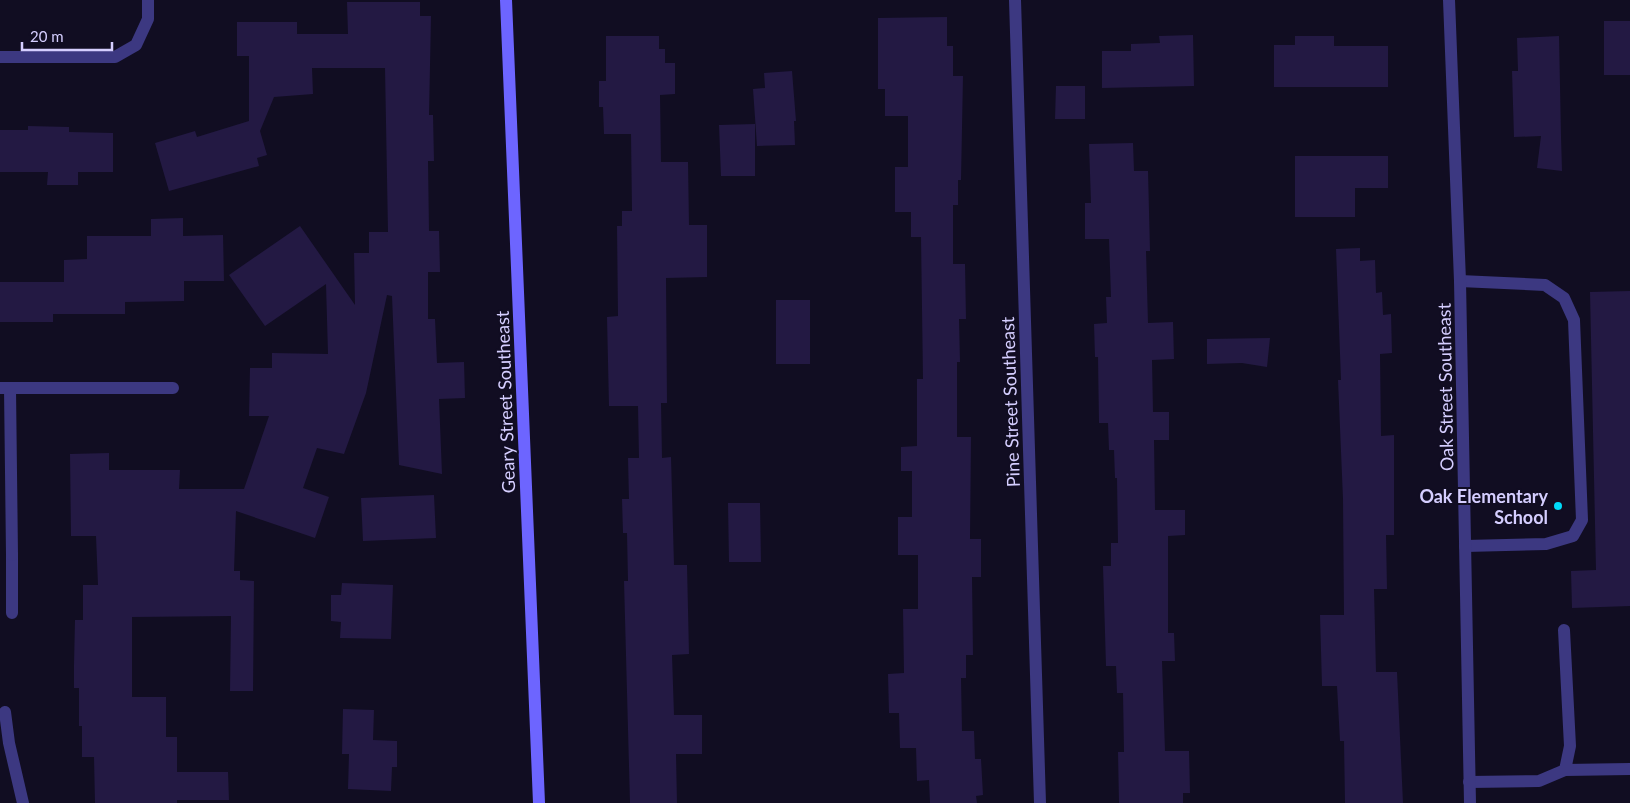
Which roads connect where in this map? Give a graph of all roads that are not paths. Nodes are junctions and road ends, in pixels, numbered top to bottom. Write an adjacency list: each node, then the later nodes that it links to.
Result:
1 (148, 0): 5 (street)
2 (506, 0): 17 (street, Geary Street Southeast)
3 (1015, 0): 18 (street, Pine Street Southeast)
4 (1449, 0): 6 (street, Oak Street Southeast)
5 (0, 57)
6 (1460, 281): 9 (street, Oak Street Southeast); 9 (street)
7 (5, 388): 8 (street); 10 (street)
8 (173, 388)
9 (1465, 546): 15 (street, Oak Street Southeast)
10 (12, 613)
11 (1564, 630): 14 (street)
12 (5, 712): 16 (street)
13 (1630, 769): 14 (street)
14 (1565, 770): 15 (street)
15 (1469, 782): 19 (street, Oak Street Southeast)
16 (23, 803)
17 (539, 803)
18 (1040, 803)
19 (1470, 803)

